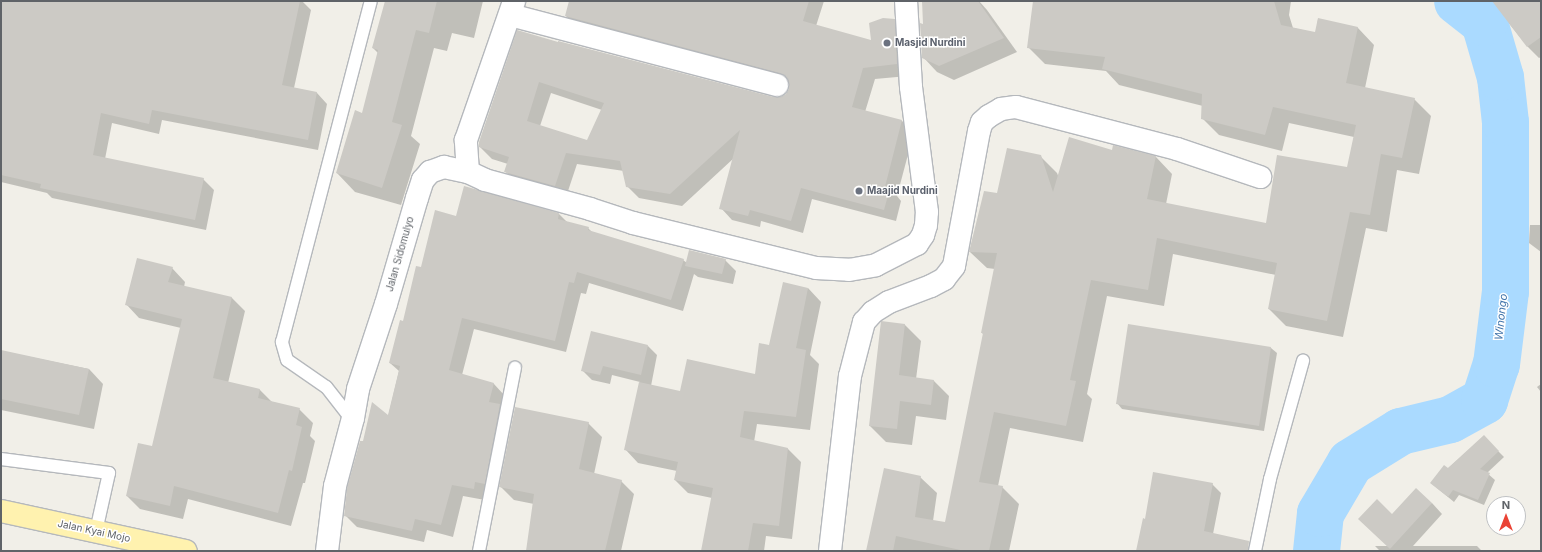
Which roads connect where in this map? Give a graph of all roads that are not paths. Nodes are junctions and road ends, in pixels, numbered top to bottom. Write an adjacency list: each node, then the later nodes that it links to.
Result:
1 (371, 1): 9 (lane)
2 (906, 1): 5 (street, Jalan Sidomulyo)
3 (512, 8): 4 (street); 5 (street)
4 (777, 85)
5 (468, 172): 9 (street, Jalan Sidomulyo)
6 (1260, 177): 16 (street)
7 (1303, 361): 17 (lane)
8 (515, 367): 15 (lane)
9 (353, 418): 14 (street, Jalan Sidomulyo)
10 (1, 459): 12 (lane)
11 (1, 511): 12 (main road, Jalan Kyai Mojo)
12 (96, 532): 13 (main road, Jalan Kyai Mojo)
13 (186, 551)
14 (327, 551)
15 (479, 551)
16 (830, 551)
17 (1255, 551)

